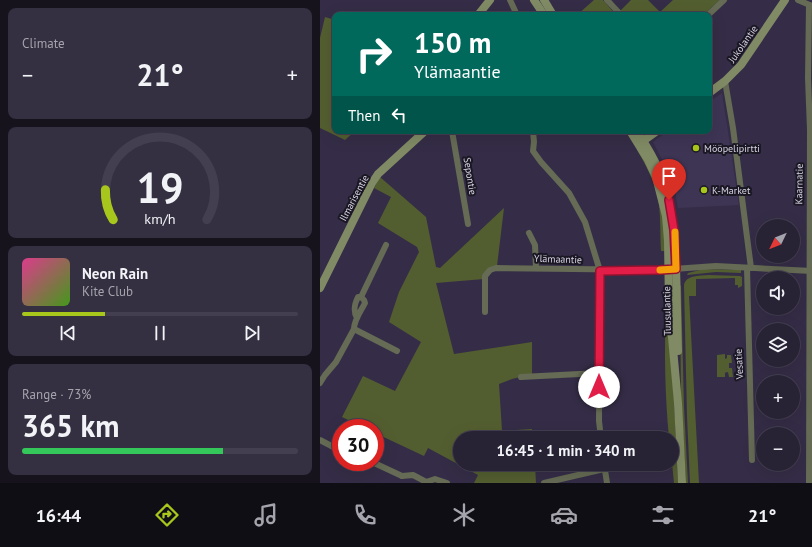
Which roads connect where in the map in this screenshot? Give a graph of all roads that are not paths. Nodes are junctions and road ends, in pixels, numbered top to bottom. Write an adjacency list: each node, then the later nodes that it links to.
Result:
1 (490, 0): 10 (main road)
2 (510, 0): 11 (street)
3 (534, 0): 12 (main road)
4 (544, 0): 13 (main road)
5 (607, 0): 14 (street)
6 (724, 0): 15 (street)
7 (786, 0): 16 (main road, Jukolantie)
8 (798, 0): 9 (street)
9 (811, 6): 32 (street, Kaarnatie)
10 (480, 12)
11 (516, 12)
12 (542, 12)
13 (551, 12)
14 (618, 12)
15 (711, 12)
16 (725, 81): 17 (main road, Jukolantie); 29 (street, Vesatie)
17 (712, 91)
18 (422, 134): 33 (main road, Ilmarisentie)
19 (453, 134): 25 (street, Sepontie)
20 (533, 134): 31 (street)
21 (633, 134): 24 (main road, Tuusulantie)
22 (637, 134): 24 (main road, Tuusulantie)
23 (653, 134): 24 (main road)
24 (641, 143): 30 (main road, Tuusulantie)
25 (468, 224)
26 (529, 233): 28 (street)
27 (386, 245): 35 (street)
28 (536, 268): 31 (street, Ylämaantie); 34 (street, Ylämaantie)
29 (749, 268): 30 (street, Ylämaantie); 32 (street, Ylämaantie); 43 (street, Vesatie)
30 (672, 269): 31 (street, Ylämaantie); 53 (main road, Tuusulantie)
31 (600, 271): 37 (street)
32 (810, 271): 54 (street, Kaarnatie)
33 (320, 288)
34 (485, 312)
35 (354, 329): 36 (street); 39 (street)
36 (397, 351)
37 (599, 373): 38 (street); 40 (street)
38 (521, 377)
39 (320, 384)
40 (600, 431)
41 (320, 440): 42 (street)
42 (332, 446)
43 (752, 460)
44 (384, 468): 47 (street)
45 (585, 471): 48 (street)
46 (605, 471): 52 (street)
47 (402, 476): 49 (street); 50 (street)
48 (544, 482)
49 (398, 483)
50 (427, 483): 51 (street)
51 (447, 483)
52 (607, 483)
53 (682, 483)
54 (810, 483)

